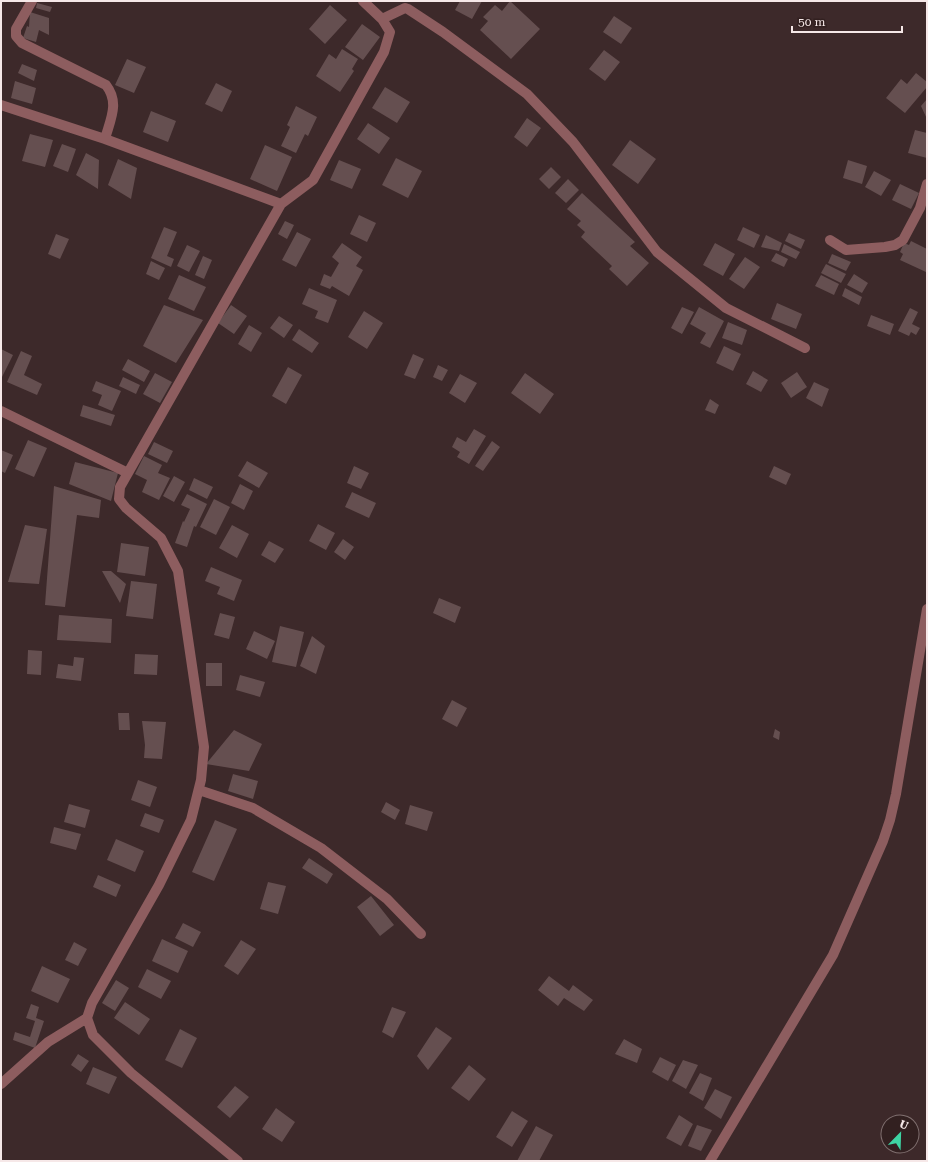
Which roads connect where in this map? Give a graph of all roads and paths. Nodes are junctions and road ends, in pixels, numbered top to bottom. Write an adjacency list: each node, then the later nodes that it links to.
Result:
1 (32, 1): 5 (street)
2 (363, 1): 3 (street)
3 (382, 19): 7 (street); 9 (street)
4 (2, 108): 5 (street)
5 (104, 139): 7 (street)
6 (927, 184): 8 (street)
7 (280, 204): 11 (street)
8 (830, 240)
9 (805, 348)
10 (1, 411): 11 (street)
11 (128, 473): 13 (street)
12 (927, 609): 18 (street)
13 (199, 790): 14 (street); 15 (street)
14 (421, 934)
15 (87, 1018): 16 (street); 17 (street)
16 (1, 1084)
17 (238, 1161)
18 (710, 1161)

